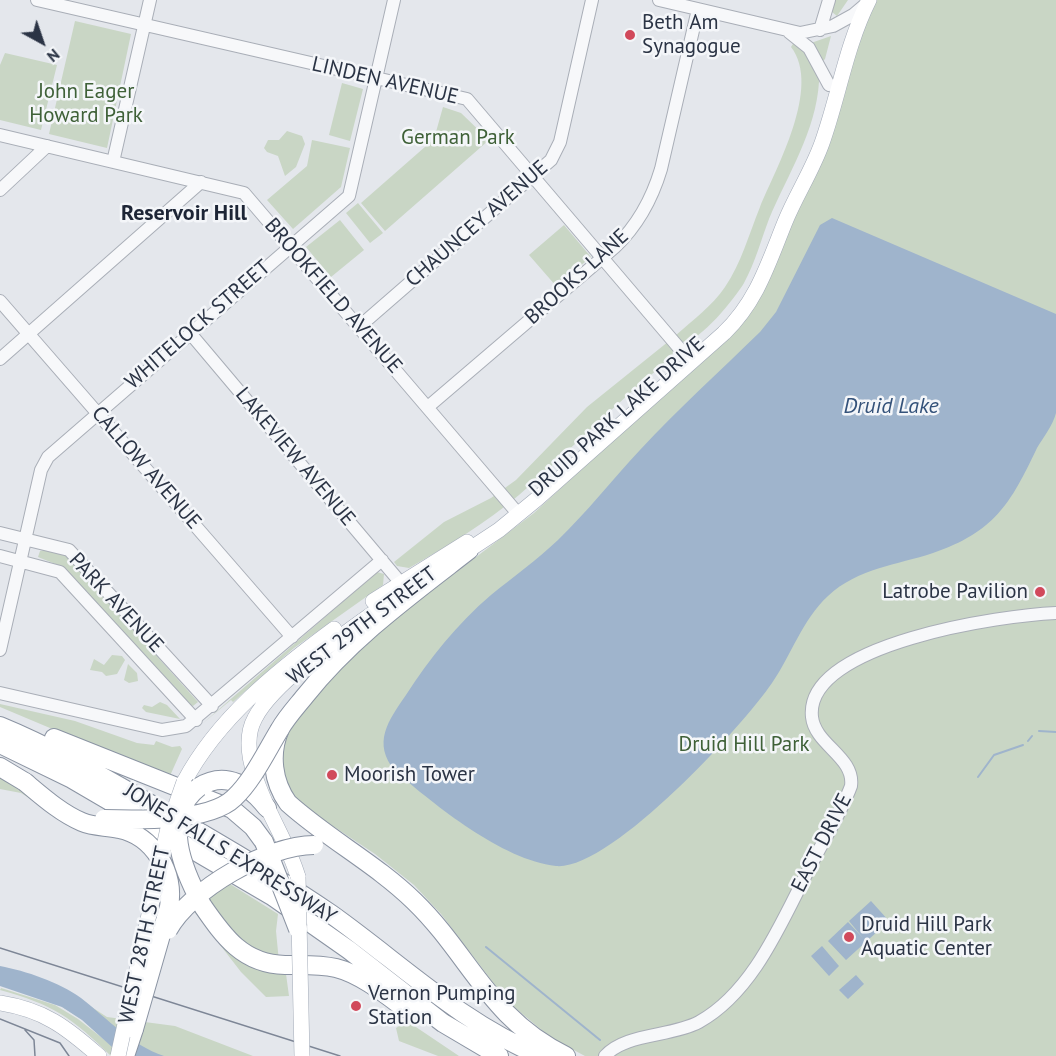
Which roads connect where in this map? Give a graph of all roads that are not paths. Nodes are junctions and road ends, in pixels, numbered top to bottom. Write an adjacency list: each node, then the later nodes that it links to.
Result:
1 (37, 0): 11 (street, LINDEN AVENUE)
2 (150, 0): 11 (street)
3 (394, 0): 14 (street, WHITELOCK STREET)
4 (592, 0): 19 (street, CHAUNCEY AVENUE)
5 (829, 0): 13 (street)
6 (861, 0): 10 (main road, DRUID PARK LAKE DRIVE)
7 (869, 0): 10 (street); 28 (main road, DRUID PARK LAKE DRIVE)
8 (667, 1): 9 (street)
9 (698, 9): 12 (street); 23 (street, BROOKS LANE)
10 (853, 15): 13 (street); 15 (main road, DRUID PARK LAKE DRIVE)
11 (145, 25): 14 (street, LINDEN AVENUE); 18 (street)
12 (786, 30): 13 (street); 15 (street)
13 (820, 30)
14 (376, 78): 19 (street, LINDEN AVENUE); 22 (street, WHITELOCK STREET)
15 (829, 86): 28 (main road, DRUID PARK LAKE DRIVE)
16 (0, 135): 17 (street, BROOKFIELD AVENUE)
17 (46, 146): 18 (street, BROOKFIELD AVENUE); 21 (street)
18 (113, 162): 20 (street, BROOKFIELD AVENUE)
19 (534, 176): 23 (street, LINDEN AVENUE); 25 (street, CHAUNCEY AVENUE)
20 (201, 182): 22 (street, BROOKFIELD AVENUE); 26 (street)
21 (0, 190)
22 (290, 246): 25 (street, BROOKFIELD AVENUE); 27 (street, WHITELOCK STREET)
23 (603, 257): 28 (street, LINDEN AVENUE); 30 (street, BROOKS LANE)
24 (0, 300): 26 (street, CALLOW AVENUE)
25 (360, 326): 30 (street, BROOKFIELD AVENUE)
26 (29, 333): 29 (street); 31 (street, CALLOW AVENUE)
27 (190, 333): 31 (street, WHITELOCK STREET); 37 (street, LAKEVIEW AVENUE)
28 (688, 358): 32 (main road, DRUID PARK LAKE DRIVE); 35 (main road, DRUID PARK LAKE DRIVE)
29 (0, 359)
30 (429, 406): 32 (street, BROOKFIELD AVENUE)
31 (97, 412): 34 (street, WHITELOCK STREET); 41 (street, CALLOW AVENUE)
32 (514, 509): 39 (main road, DRUID PARK LAKE DRIVE)
33 (0, 533): 34 (street, PARK AVENUE)
34 (26, 538): 38 (street, WHITELOCK STREET); 44 (street, PARK AVENUE)
35 (468, 550): 49 (highway); 54 (main road, WEST 29TH STREET)
36 (0, 556): 38 (street, PARK AVENUE)
37 (382, 560): 39 (street, LAKEVIEW AVENUE); 41 (street)
38 (20, 561): 42 (street, WHITELOCK STREET); 46 (street, PARK AVENUE)
39 (400, 582): 47 (main road, DRUID PARK LAKE DRIVE)
40 (1056, 613): 70 (street, EAST DRIVE)
41 (292, 637): 44 (street)
42 (0, 650)
43 (0, 693): 46 (street)
44 (212, 706): 46 (street)
45 (0, 715): 58 (highway, bridge)
46 (196, 720)
47 (227, 722): 53 (main road, WEST 28TH STREET)
48 (0, 726): 68 (highway, JONES FALLS EXPRESSWAY)
49 (282, 726): 52 (highway, bridge); 56 (highway)
50 (0, 744): 60 (highway, JONES FALLS EXPRESSWAY)
51 (0, 767): 52 (highway)
52 (25, 782): 59 (highway, bridge)
53 (192, 784): 54 (highway); 55 (main road, WEST 28TH STREET, bridge); 57 (highway, bridge)
54 (267, 808): 58 (main road, WEST 29TH STREET, bridge)
55 (168, 828): 57 (highway, bridge); 63 (main road, WEST 28TH STREET, bridge)
56 (347, 849): 59 (highway, bridge); 69 (highway)
57 (202, 905): 60 (highway)
58 (298, 929): 65 (main road, WEST 29TH STREET, bridge)
59 (153, 967): 64 (highway, bridge)
60 (382, 984): 66 (highway); 67 (highway, JONES FALLS EXPRESSWAY)
61 (0, 1003): 62 (main road)
62 (99, 1056)
63 (118, 1056)
64 (125, 1056)
65 (302, 1056)
66 (478, 1056)
67 (499, 1056)
68 (541, 1056)
69 (566, 1056)
70 (605, 1056)

